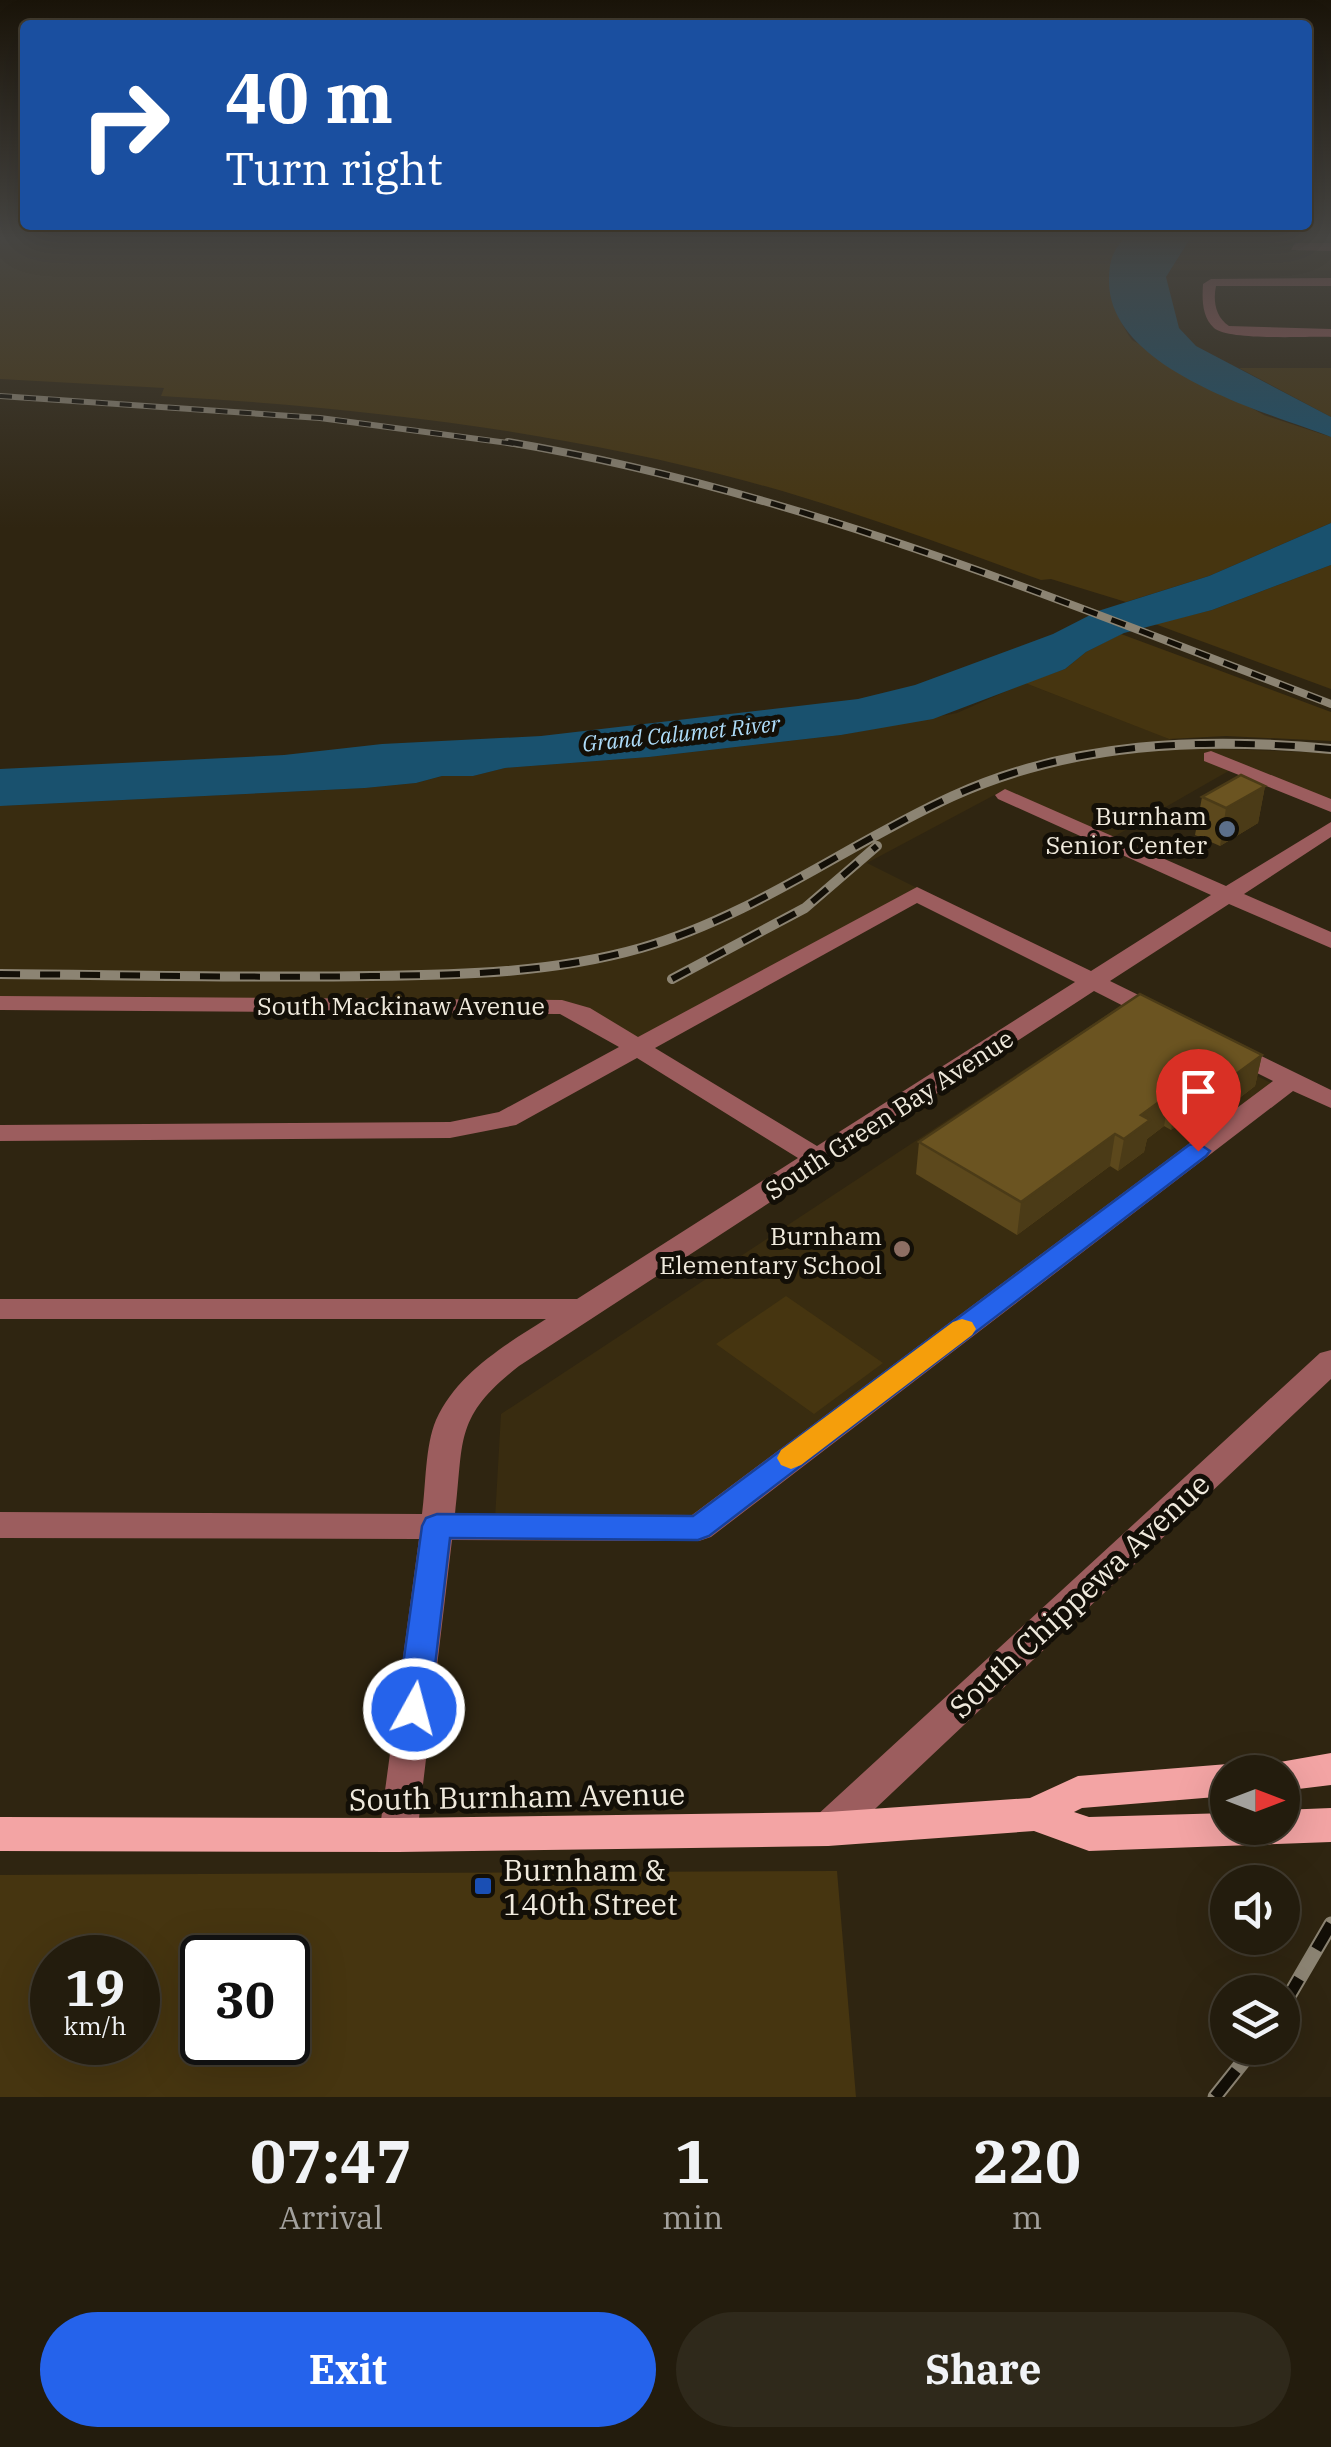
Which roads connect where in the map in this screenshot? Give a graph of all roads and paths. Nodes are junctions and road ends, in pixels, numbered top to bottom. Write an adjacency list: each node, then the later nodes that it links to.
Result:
1 (1301, 333): 2 (street)
2 (1331, 334)
3 (1212, 756): 5 (street)
4 (1004, 795): 7 (street)
5 (1331, 806)
6 (1331, 828): 7 (street, South Green Bay Avenue)
7 (1226, 895): 8 (street); 9 (street, South Green Bay Avenue)
8 (1331, 941)
9 (1093, 982): 11 (street); 13 (street); 17 (street, South Green Bay Avenue)
10 (0, 1004): 13 (street, South Mackinaw Avenue)
11 (1176, 1022)
12 (1208, 1039): 14 (street)
13 (638, 1048): 16 (street); 17 (street, South Mackinaw Avenue)
14 (1291, 1080): 15 (street); 22 (street)
15 (1331, 1100)
16 (0, 1133)
17 (820, 1160): 19 (street, South Green Bay Avenue)
18 (0, 1309): 19 (street)
19 (583, 1309): 22 (street, South Green Bay Avenue)
20 (1331, 1362): 29 (street, South Chippewa Avenue)
21 (0, 1525): 22 (street)
22 (437, 1526): 32 (street, South Green Bay Avenue)
23 (1331, 1768): 24 (main road)
24 (1300, 1772)
25 (1210, 1781): 26 (main road, South Burnham Avenue)
26 (1034, 1814): 29 (main road, South Burnham Avenue); 30 (main road, South Burnham Avenue)
27 (1331, 1825): 28 (main road)
28 (1300, 1826)
29 (828, 1829): 32 (main road, South Burnham Avenue)
30 (1210, 1830)
31 (0, 1834): 32 (main road, South Burnham Avenue)
32 (398, 1836)

